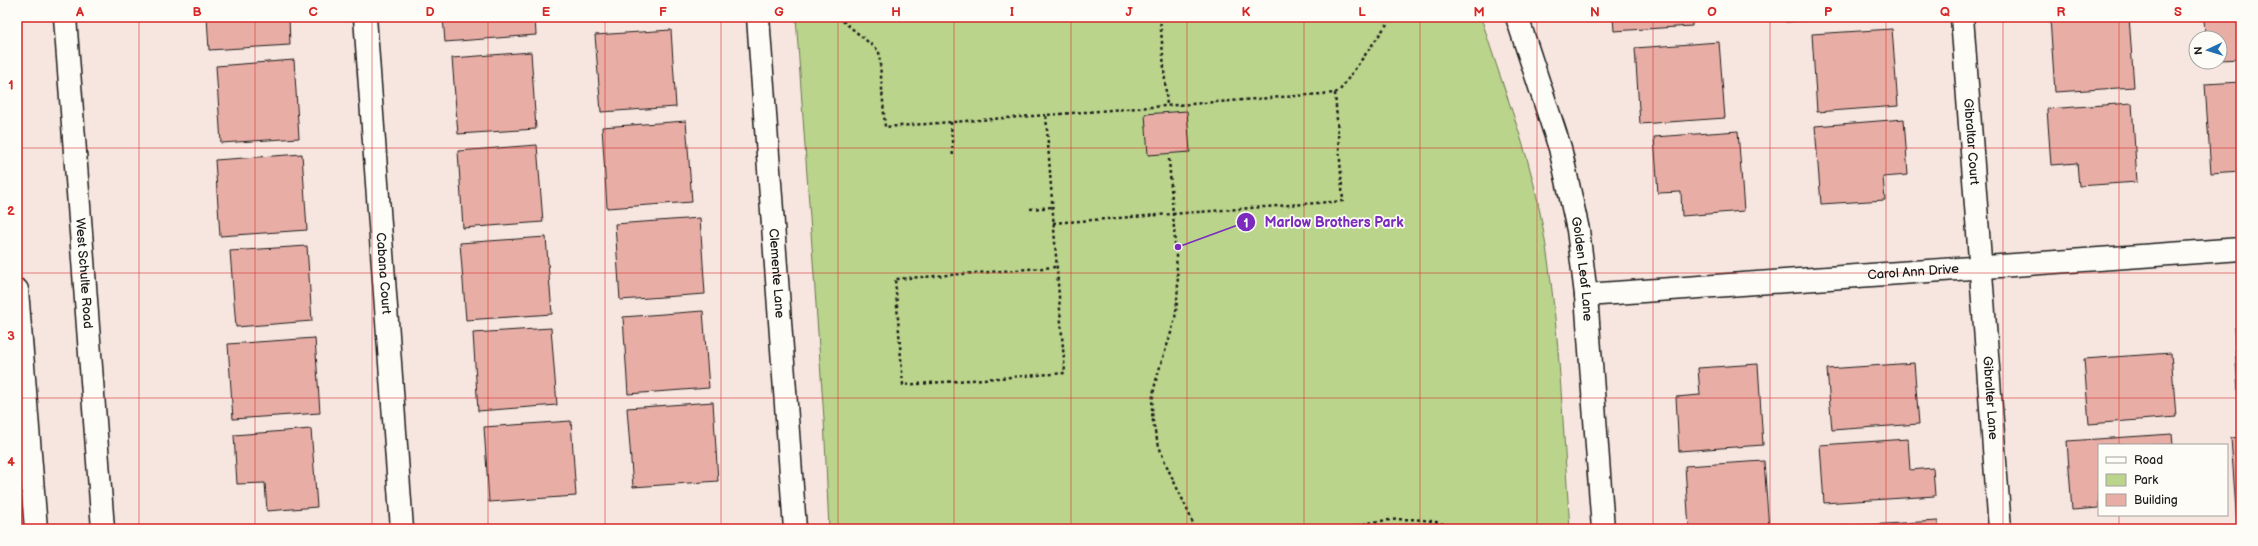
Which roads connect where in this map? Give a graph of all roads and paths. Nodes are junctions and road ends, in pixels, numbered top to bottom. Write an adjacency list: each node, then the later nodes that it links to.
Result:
1 (65, 17): 25 (street, West Schulte Road)
2 (365, 17): 26 (street, Cabana Court)
3 (758, 17): 27 (street, Clemente Lane)
4 (838, 17): 12 (path)
5 (1160, 17): 10 (path)
6 (1392, 17): 9 (path)
7 (1517, 17): 23 (street, Golden Leaf Lane)
8 (1962, 17): 21 (street, Gibraltar Court)
9 (1335, 93): 10 (path); 17 (path)
10 (1167, 106): 11 (path)
11 (1046, 115): 12 (path); 15 (path)
12 (951, 122): 13 (path)
13 (953, 158)
14 (1169, 159): 17 (path)
15 (1052, 207): 16 (path); 18 (path)
16 (1030, 209)
17 (1173, 214): 18 (path); 28 (path)
18 (1053, 223): 20 (path)
19 (2241, 248): 21 (street, Carol Ann Drive)
20 (1056, 267): 20 (path)
21 (1980, 267): 23 (street, Carol Ann Drive); 32 (street, Gibralter Lane)
22 (17, 290): 24 (street)
23 (1586, 295): 31 (street, Golden Leaf Lane)
24 (36, 529)
25 (103, 529)
26 (402, 529)
27 (795, 529)
28 (1195, 529)
29 (1346, 529): 30 (path)
30 (1457, 529)
31 (1603, 529)
32 (2000, 529)

